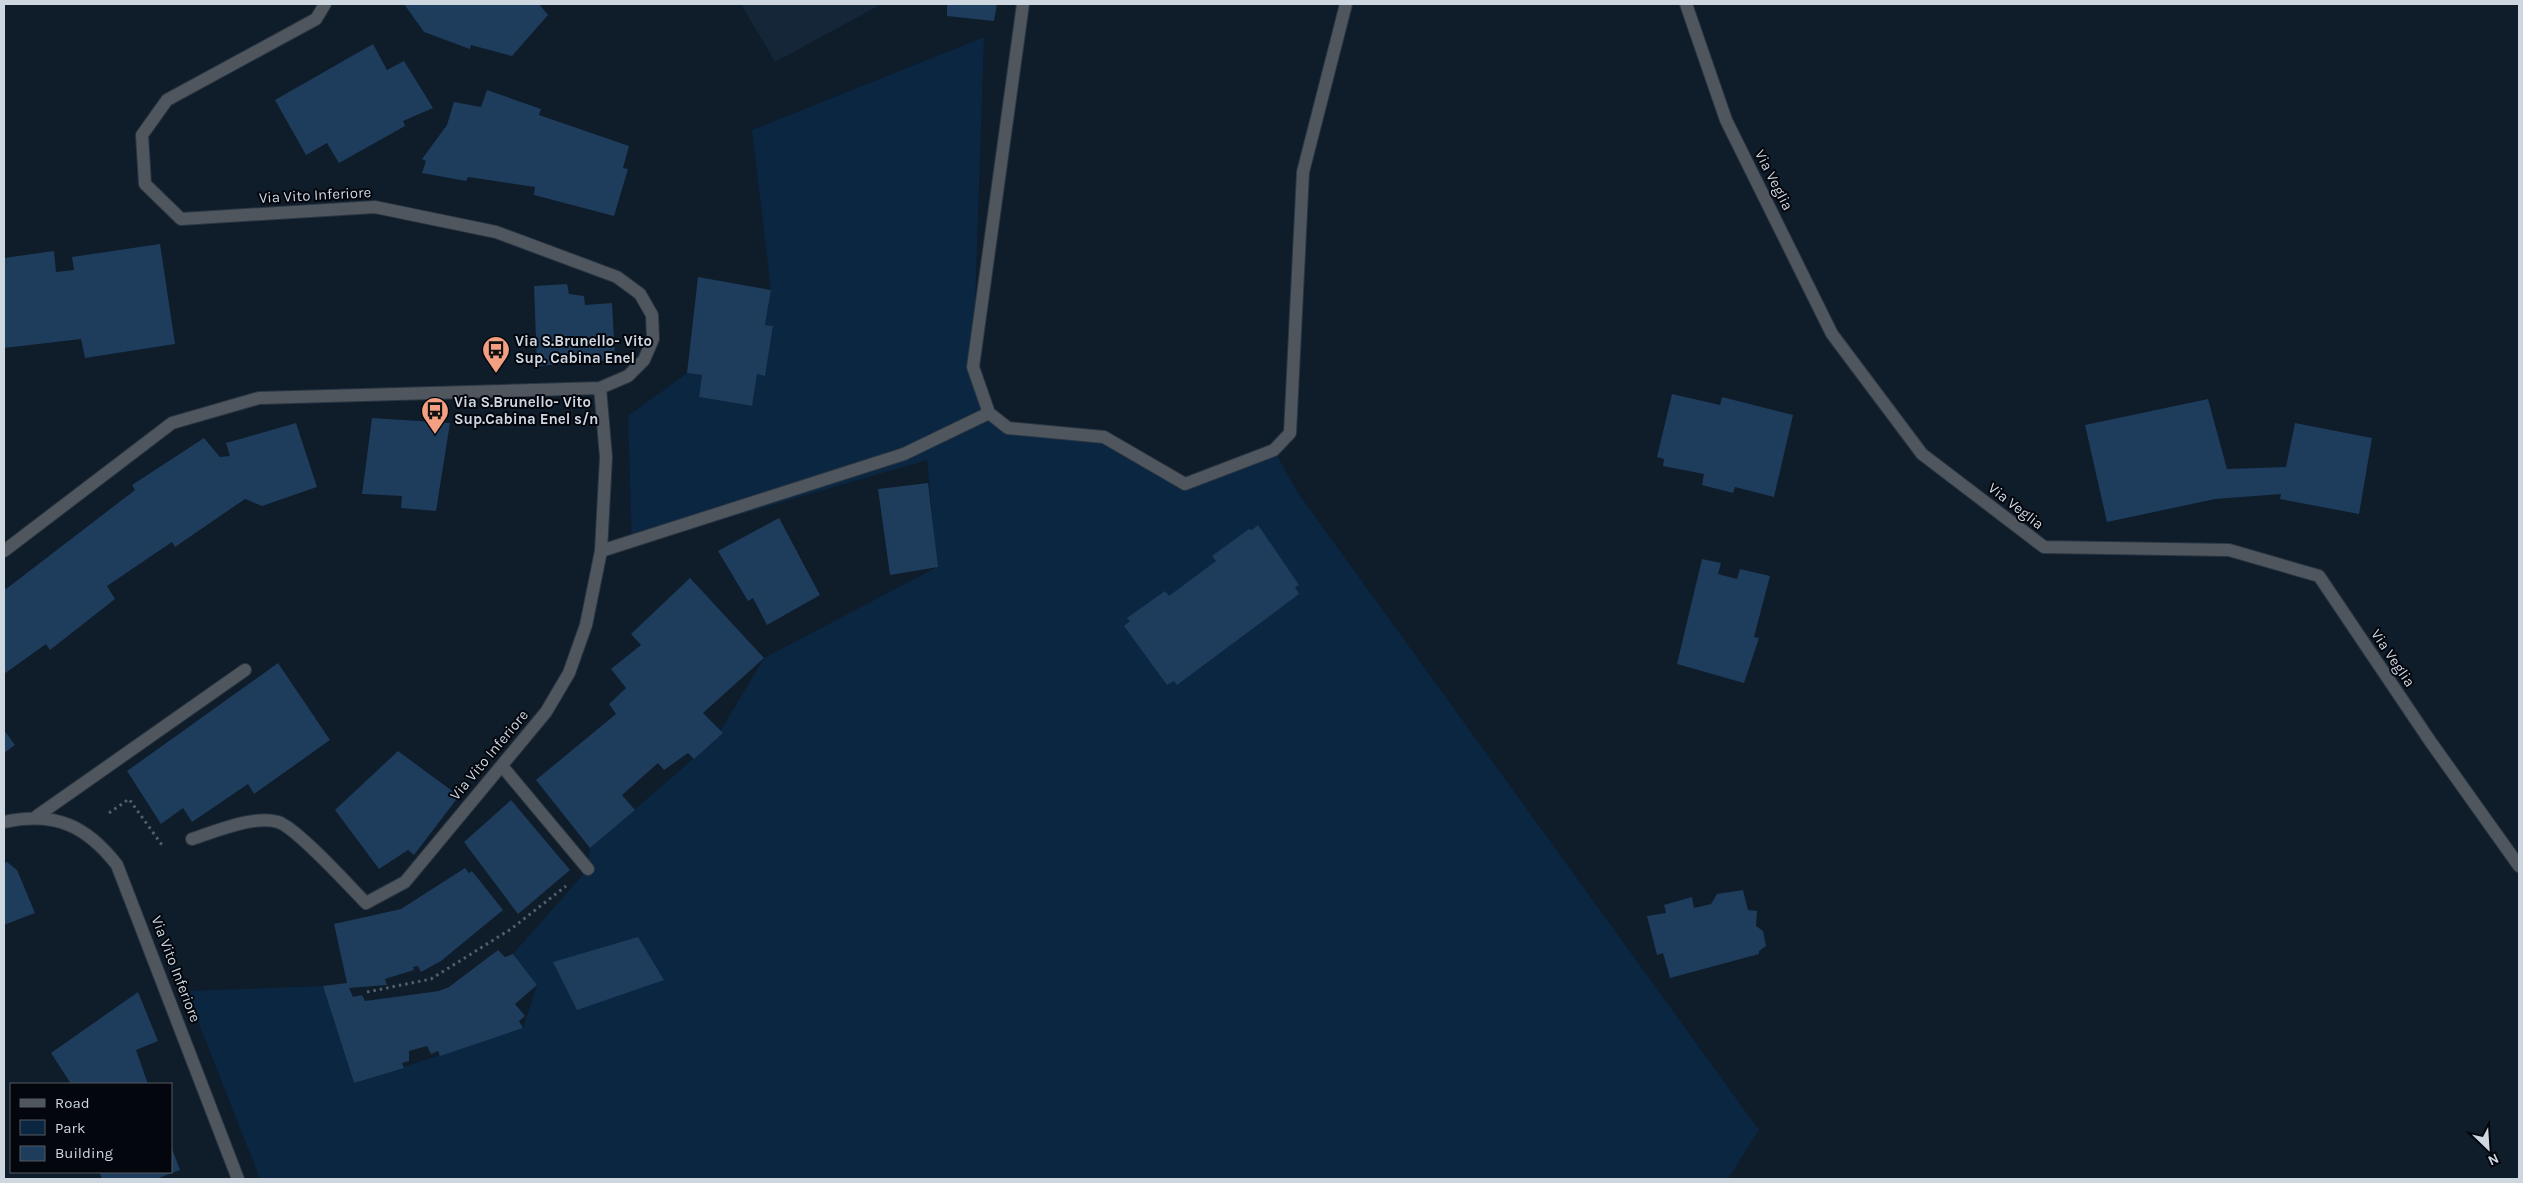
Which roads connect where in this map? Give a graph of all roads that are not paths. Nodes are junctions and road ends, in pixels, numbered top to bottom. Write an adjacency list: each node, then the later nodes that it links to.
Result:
1 (325, 4): 5 (street, Via Vito Inferiore)
2 (1023, 4): 6 (street)
3 (1346, 4): 6 (street)
4 (1686, 4): 14 (street, Via Veglia)
5 (600, 388): 7 (street, Via Vito Inferiore); 8 (street, Via Vito Inferiore)
6 (989, 413): 7 (street)
7 (600, 551): 10 (street, Via Vito Inferiore)
8 (4, 552)
9 (245, 670): 11 (street)
10 (502, 766): 13 (street, Via Vito Inferiore); 15 (street)
11 (37, 816): 12 (street, Via Vito Inferiore); 16 (street, Via Vito Inferiore)
12 (4, 822)
13 (192, 839)
14 (2519, 866)
15 (588, 869)
16 (238, 1179)

